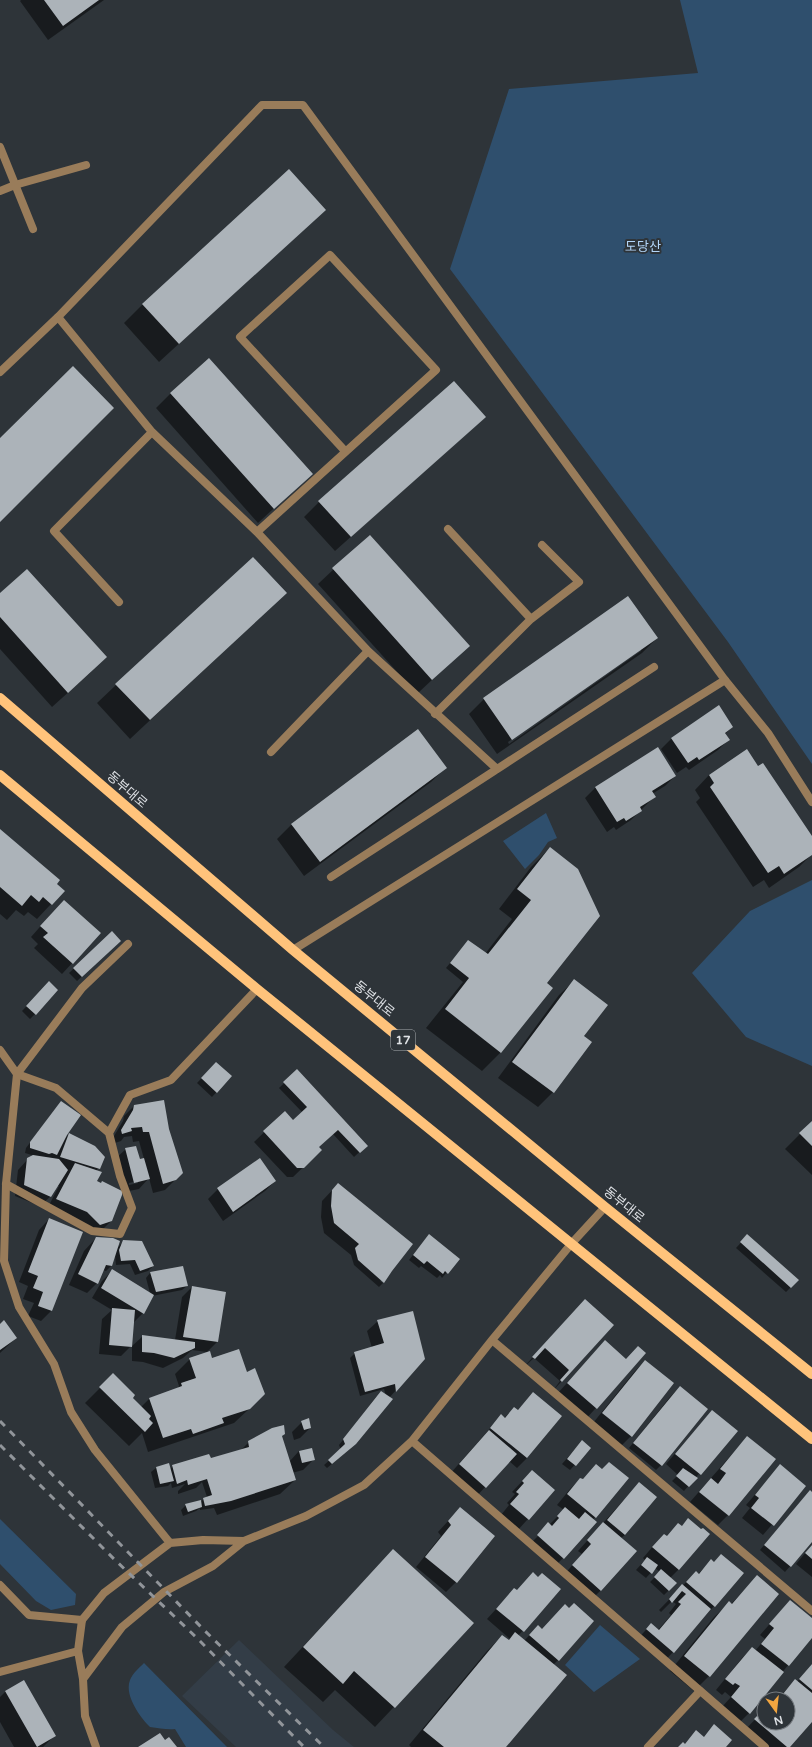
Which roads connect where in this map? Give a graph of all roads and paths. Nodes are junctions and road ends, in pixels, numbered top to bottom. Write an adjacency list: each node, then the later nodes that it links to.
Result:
1 (0, 147): 3 (street)
2 (86, 165): 3 (street)
3 (15, 185): 4 (street); 5 (street)
4 (0, 191)
5 (33, 229)
6 (58, 317): 7 (street); 8 (street); 17 (street)
7 (2, 368)
8 (152, 432): 11 (street); 13 (street)
9 (345, 452): 9 (street); 11 (street)
10 (448, 529): 14 (street)
11 (257, 532): 15 (street)
12 (542, 545): 14 (street)
13 (119, 602)
14 (531, 620): 19 (street)
15 (368, 651): 19 (street); 20 (street)
16 (654, 667): 21 (street)
17 (725, 680): 23 (street); 26 (street)
18 (0, 698): 26 (main road, 동부대로 / 17)
19 (435, 714): 21 (street)
20 (271, 752)
21 (497, 769): 24 (street)
22 (0, 775): 27 (main road)
23 (812, 802)
24 (331, 877)
25 (128, 944): 29 (street)
26 (293, 950): 32 (main road, 동부대로 / 17)
27 (257, 989): 30 (street); 33 (main road)
28 (0, 1050): 29 (street)
29 (17, 1074): 30 (street); 31 (street)
30 (109, 1133): 31 (street)
31 (6, 1184): 39 (street)
32 (605, 1207): 33 (street); 35 (main road, 동부대로 / 17)
33 (572, 1243): 34 (street); 36 (main road)
34 (492, 1340): 37 (street); 41 (street)
35 (812, 1374)
36 (812, 1439)
37 (412, 1441): 38 (street); 46 (street)
38 (244, 1541): 39 (street); 45 (street)
39 (170, 1543): 42 (street)
40 (0, 1585): 42 (street)
41 (812, 1611)
42 (82, 1620): 43 (street)
43 (78, 1651): 44 (street); 45 (street)
44 (0, 1672)
45 (83, 1679): 47 (street)
46 (700, 1691): 48 (street); 49 (street)
47 (96, 1747)
48 (648, 1747)
49 (764, 1747)

